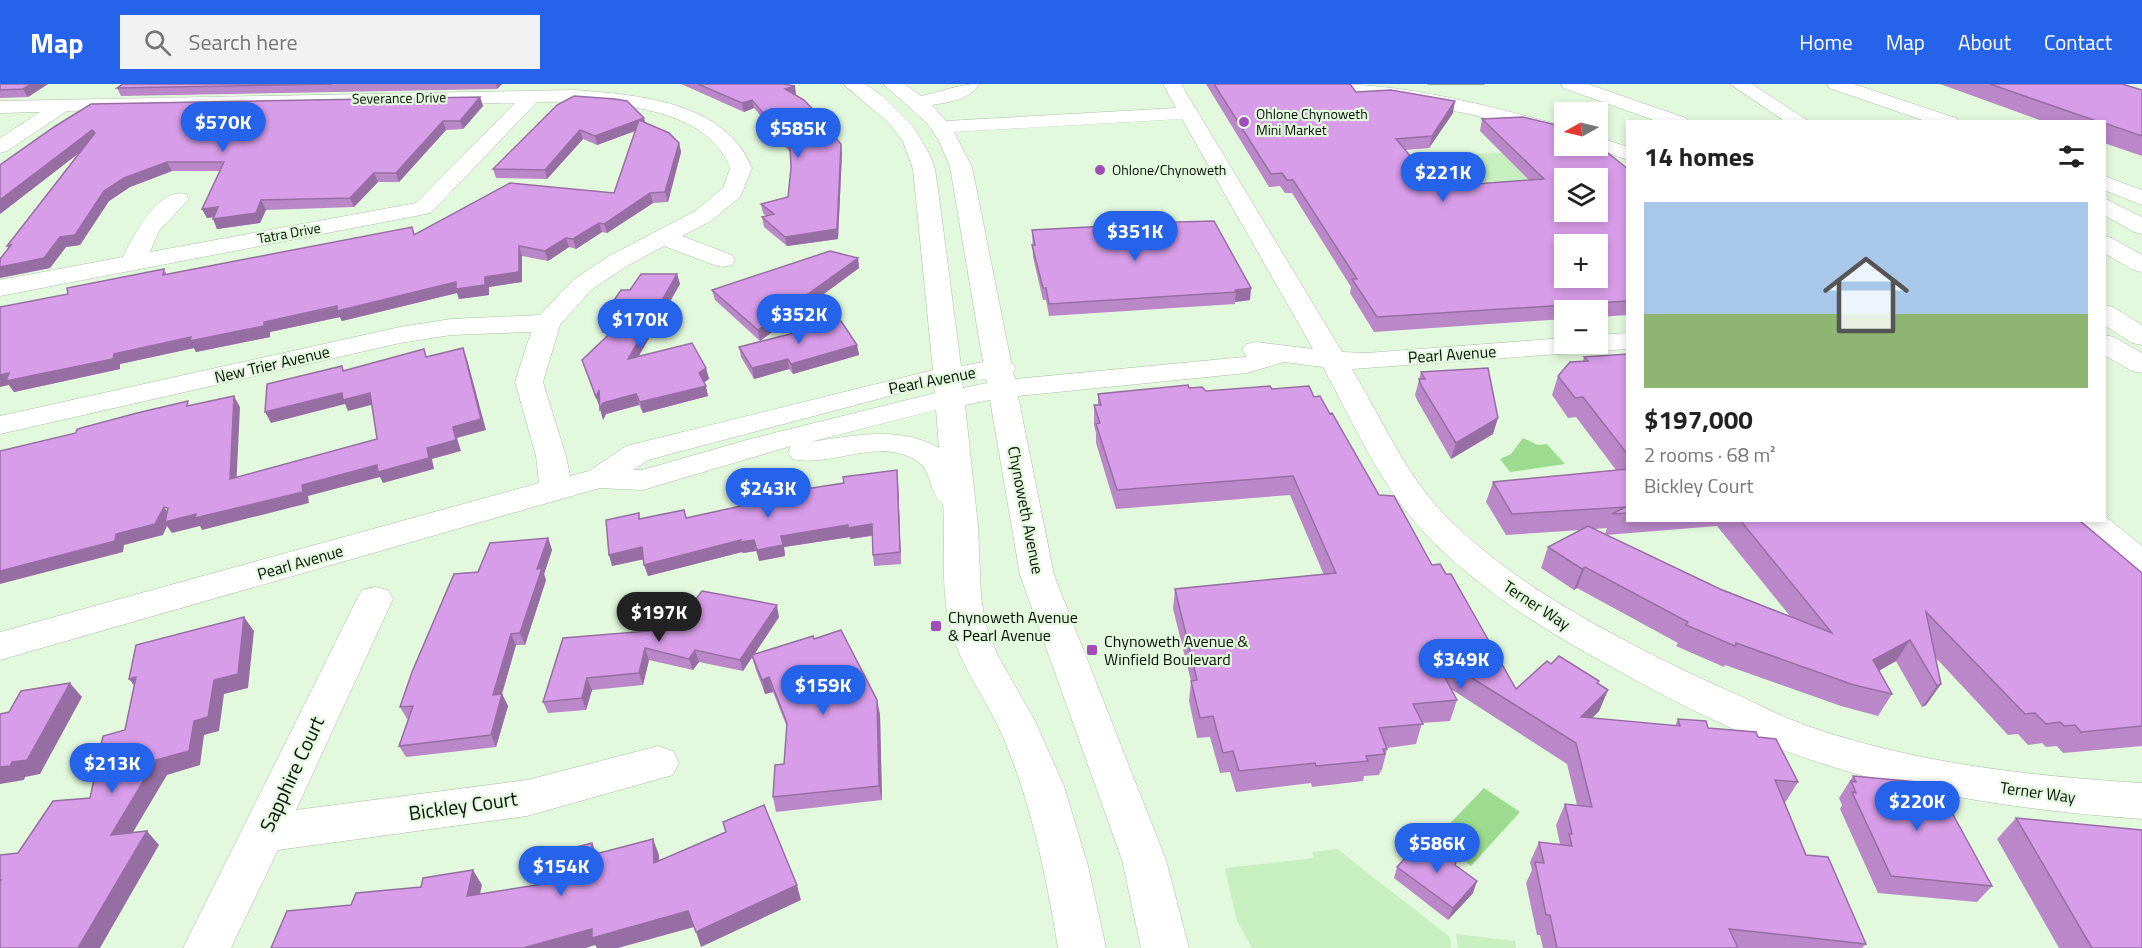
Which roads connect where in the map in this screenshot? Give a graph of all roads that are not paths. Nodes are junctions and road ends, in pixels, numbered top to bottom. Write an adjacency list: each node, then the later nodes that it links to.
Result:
1 (852, 84): 45 (main road)
2 (892, 84): 12 (main road, Chynoweth Avenue)
3 (970, 84): 12 (main road)
4 (1172, 84): 15 (main road, Terner Way)
5 (1339, 84): 22 (main road)
6 (1570, 84): 16 (main road)
7 (1739, 84): 17 (main road)
8 (1824, 84): 18 (main road)
9 (1836, 84): 19 (main road)
10 (1890, 84): 20 (main road)
11 (534, 96): 13 (main road, Severance Drive); 31 (main road, Severance Drive); 34 (main road, Tatra Drive)
12 (918, 102): 21 (main road, Chynoweth Avenue)
13 (64, 105): 14 (main road, Severance Drive); 23 (main road)
14 (0, 107)
15 (1189, 113): 21 (main road); 42 (main road, Terner Way)
16 (1674, 120)
17 (1797, 120)
18 (1887, 120)
19 (1943, 120)
20 (1954, 120)
21 (941, 127): 44 (main road, Chynoweth Avenue)
22 (1554, 129)
23 (0, 147)
24 (1608, 147): 25 (main road)
25 (1626, 153)
26 (2106, 183): 27 (main road)
27 (2142, 198)
28 (178, 199): 34 (main road)
29 (2106, 205): 30 (main road)
30 (2142, 227)
31 (662, 237): 33 (main road); 38 (main road, Severance Drive)
32 (2106, 244): 35 (main road)
33 (723, 260)
34 (133, 262): 36 (main road, Tatra Drive)
35 (2142, 265)
36 (0, 288)
37 (2106, 314): 39 (main road)
38 (547, 324): 46 (main road, New Trier Avenue); 49 (main road, Severance Drive)
39 (2142, 337)
40 (1626, 341): 42 (main road, Pearl Avenue)
41 (2106, 344): 43 (main road)
42 (1334, 360): 44 (main road, Pearl Avenue); 56 (main road, Terner Way)
43 (2142, 365)
44 (1000, 378): 45 (main road, Pearl Avenue); 60 (main road, Chynoweth Avenue)
45 (948, 388): 47 (main road, Pearl Avenue); 48 (main road, Pearl Avenue); 50 (main road)
46 (0, 425)
47 (761, 445): 48 (main road, Pearl Avenue); 50 (main road)
48 (600, 478): 49 (main road, Pearl Avenue)
49 (556, 489): 54 (main road, Pearl Avenue)
50 (960, 515): 59 (main road)
51 (2092, 522): 52 (main road)
52 (2142, 564)
53 (375, 600): 57 (main road, Sapphire Court)
54 (0, 646)
55 (658, 763): 57 (main road, Bickley Court)
56 (2142, 801)
57 (264, 832): 58 (main road, Sapphire Court)
58 (207, 948)
59 (1082, 948)
60 (1165, 948)

